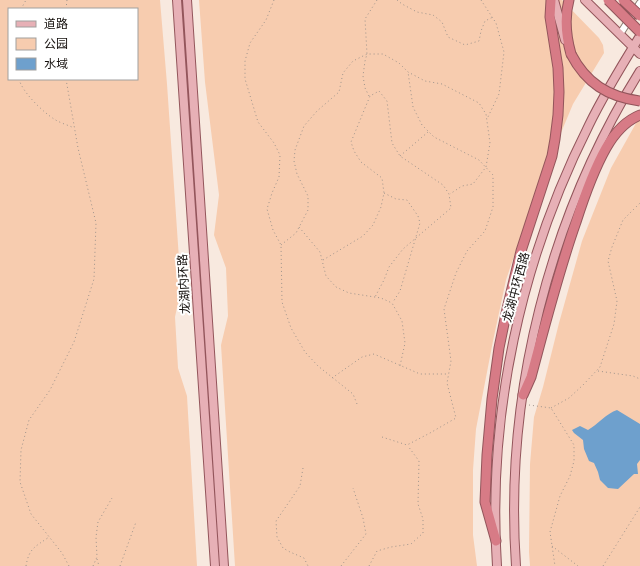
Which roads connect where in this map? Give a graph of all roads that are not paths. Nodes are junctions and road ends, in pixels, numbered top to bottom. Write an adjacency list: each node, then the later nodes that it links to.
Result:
1 (177, 0): 21 (main road, 龙湖内环路)
2 (187, 0): 22 (main road, 龙湖内环路)
3 (553, 0): 14 (main road); 20 (highway)
4 (569, 0): 14 (highway)
5 (585, 0): 11 (main road)
6 (608, 0): 10 (highway, bridge)
7 (623, 0): 9 (highway, bridge)
8 (640, 4): 11 (street)
9 (640, 16)
10 (640, 32)
11 (620, 34): 13 (main road)
12 (640, 36): 13 (main road, 龙湖中环西路)
13 (633, 47): 15 (main road); 20 (main road, 龙湖中环西路)
14 (571, 54): 17 (highway, bridge)
15 (640, 54)
16 (640, 71): 19 (main road)
17 (640, 101)
18 (640, 115): 19 (highway)
19 (522, 399): 24 (main road)
20 (496, 541): 23 (main road, 龙湖中环西路)
21 (215, 566)
22 (224, 566)
23 (497, 566)
24 (516, 566)

